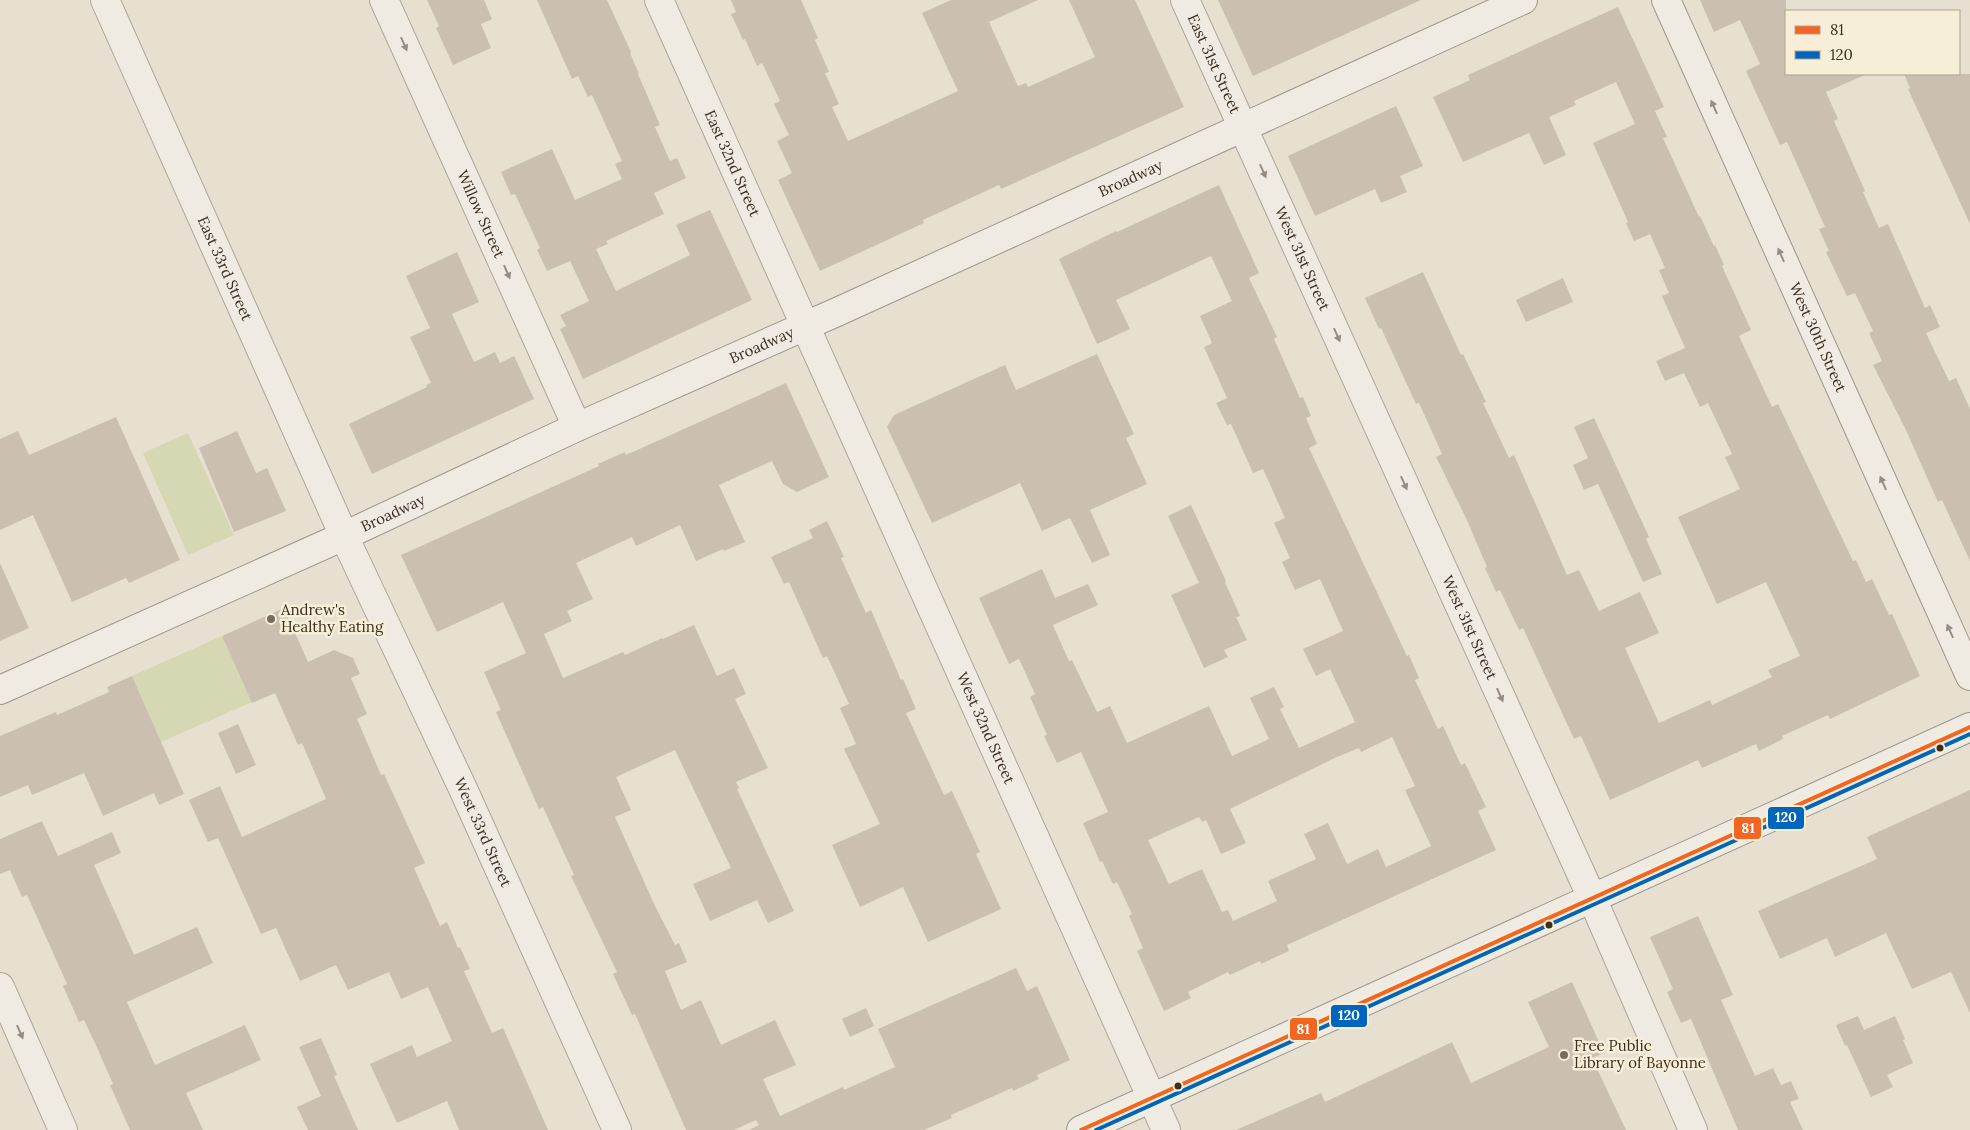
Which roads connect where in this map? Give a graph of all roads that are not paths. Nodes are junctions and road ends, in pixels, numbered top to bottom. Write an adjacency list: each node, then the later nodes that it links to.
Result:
1 (105, 0): 10 (street, East 33rd Street)
2 (384, 0): 9 (street, Willow Street, one-way to 9)
3 (659, 0): 8 (street, East 32nd Street)
4 (1185, 0): 7 (street, East 31st Street)
5 (1523, 0): 7 (street, Broadway)
6 (1666, 0): 11 (street, West 30th Street, one-way to 6)
7 (1243, 127): 8 (street, Broadway); 14 (street, West 31st Street, one-way to 14)
8 (806, 325): 9 (street, Broadway); 16 (street, West 32nd Street)
9 (578, 427): 10 (street, Broadway)
10 (344, 536): 12 (street, Broadway); 18 (street, West 33rd Street)
11 (1970, 676)
12 (0, 690)
13 (1970, 727): 14 (street)
14 (1592, 898): 16 (street); 21 (street, West 31st Street)
15 (0, 987): 17 (street, one-way to 17)
16 (1151, 1097): 19 (street); 20 (street, West 32nd Street)
17 (63, 1130)
18 (617, 1130)
19 (1081, 1130)
20 (1166, 1130)
21 (1693, 1130)

